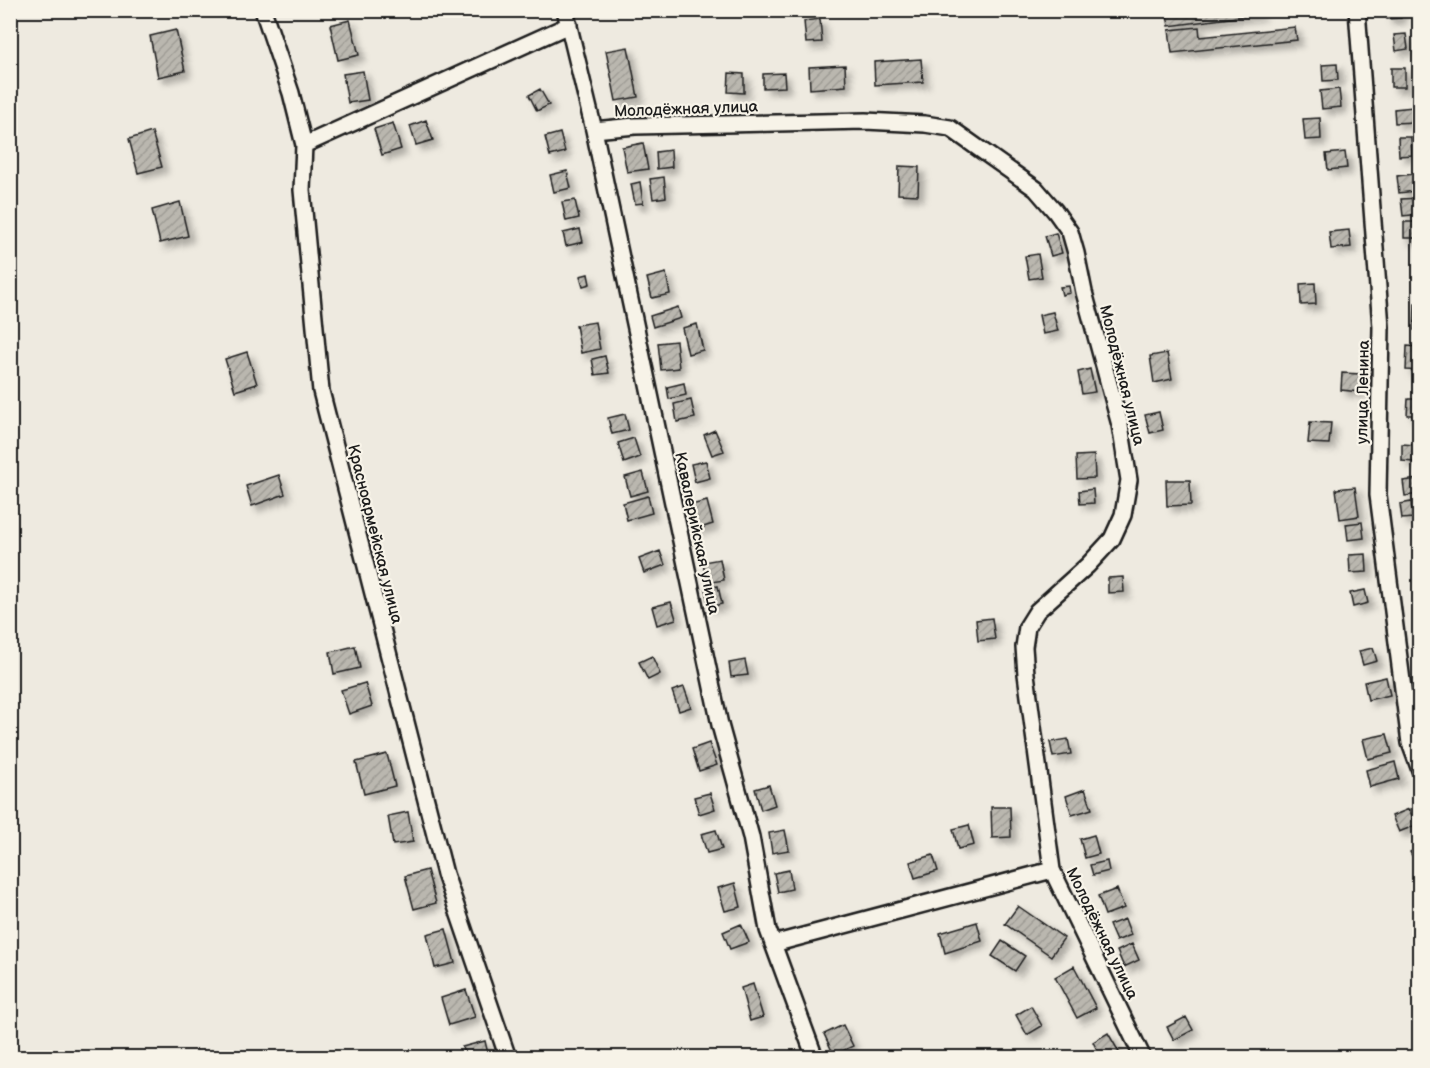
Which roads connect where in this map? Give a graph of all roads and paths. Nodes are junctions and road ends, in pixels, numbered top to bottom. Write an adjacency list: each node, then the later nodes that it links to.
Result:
1 (263, 10): 5 (street, Красноармейская улица)
2 (1357, 10): 6 (street, улица Ленина)
3 (567, 18): 4 (street, Кавалерийская улица); 5 (street)
4 (594, 130): 7 (street, Молодёжная улица); 8 (street, Кавалерийская улица)
5 (304, 145): 9 (street, Красноармейская улица)
6 (1419, 771)
7 (1052, 870): 8 (street); 11 (street, Молодёжная улица)
8 (773, 944): 10 (street, Кавалерийская улица)
9 (508, 1058)
10 (815, 1058)
11 (1143, 1058)

